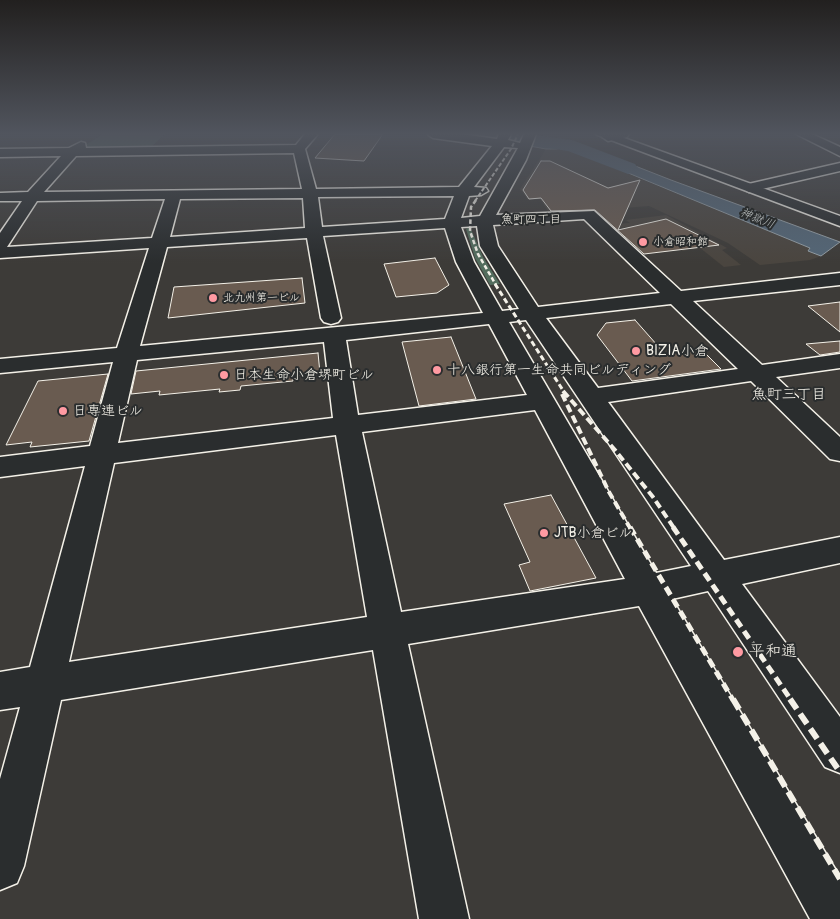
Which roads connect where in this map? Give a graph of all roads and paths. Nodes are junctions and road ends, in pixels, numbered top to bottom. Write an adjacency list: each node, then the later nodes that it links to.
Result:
1 (50, 177): 12 (street)
2 (306, 177): 11 (street)
3 (477, 177): 8 (street)
4 (505, 177): 9 (street)
5 (719, 177): 7 (street)
6 (800, 177): 7 (street)
7 (749, 188): 15 (street)
8 (464, 190): 9 (street); 11 (street); 16 (street)
9 (501, 191): 14 (street)
10 (174, 194): 11 (street); 12 (street); 18 (street)
11 (310, 194): 17 (street)
12 (33, 196): 13 (street); 19 (street)
13 (0, 197)
14 (485, 221): 16 (street); 23 (street); 24 (street)
15 (840, 221)
16 (452, 222): 17 (street); 25 (street)
17 (314, 231): 18 (street); 26 (street)
18 (159, 243): 20 (street); 27 (street)
19 (0, 245)
20 (0, 253)
21 (840, 268): 23 (street)
22 (840, 279): 23 (street)
23 (676, 298): 24 (street); 31 (street)
24 (527, 306): 25 (street); 32 (street)
25 (490, 310): 26 (street); 33 (street)
26 (332, 326): 27 (street); 34 (street)
27 (129, 345): 28 (street); 30 (street); 36 (street)
28 (0, 350)
29 (840, 361): 31 (street)
30 (0, 366)
31 (756, 373): 32 (street); 35 (street)
32 (592, 397): 39 (street)
33 (543, 401): 34 (street); 40 (street)
34 (347, 423): 36 (street); 41 (street)
35 (840, 452)
36 (104, 453): 37 (street); 42 (street)
37 (0, 466)
38 (840, 550): 39 (street)
39 (716, 575): 40 (street); 44 (street)
40 (648, 590): 41 (street); 47 (street)
41 (388, 630): 42 (street); 46 (street)
42 (43, 684): 43 (street); 45 (street)
43 (0, 691)
44 (840, 752)
45 (0, 866)
46 (444, 919)
47 (837, 919)

